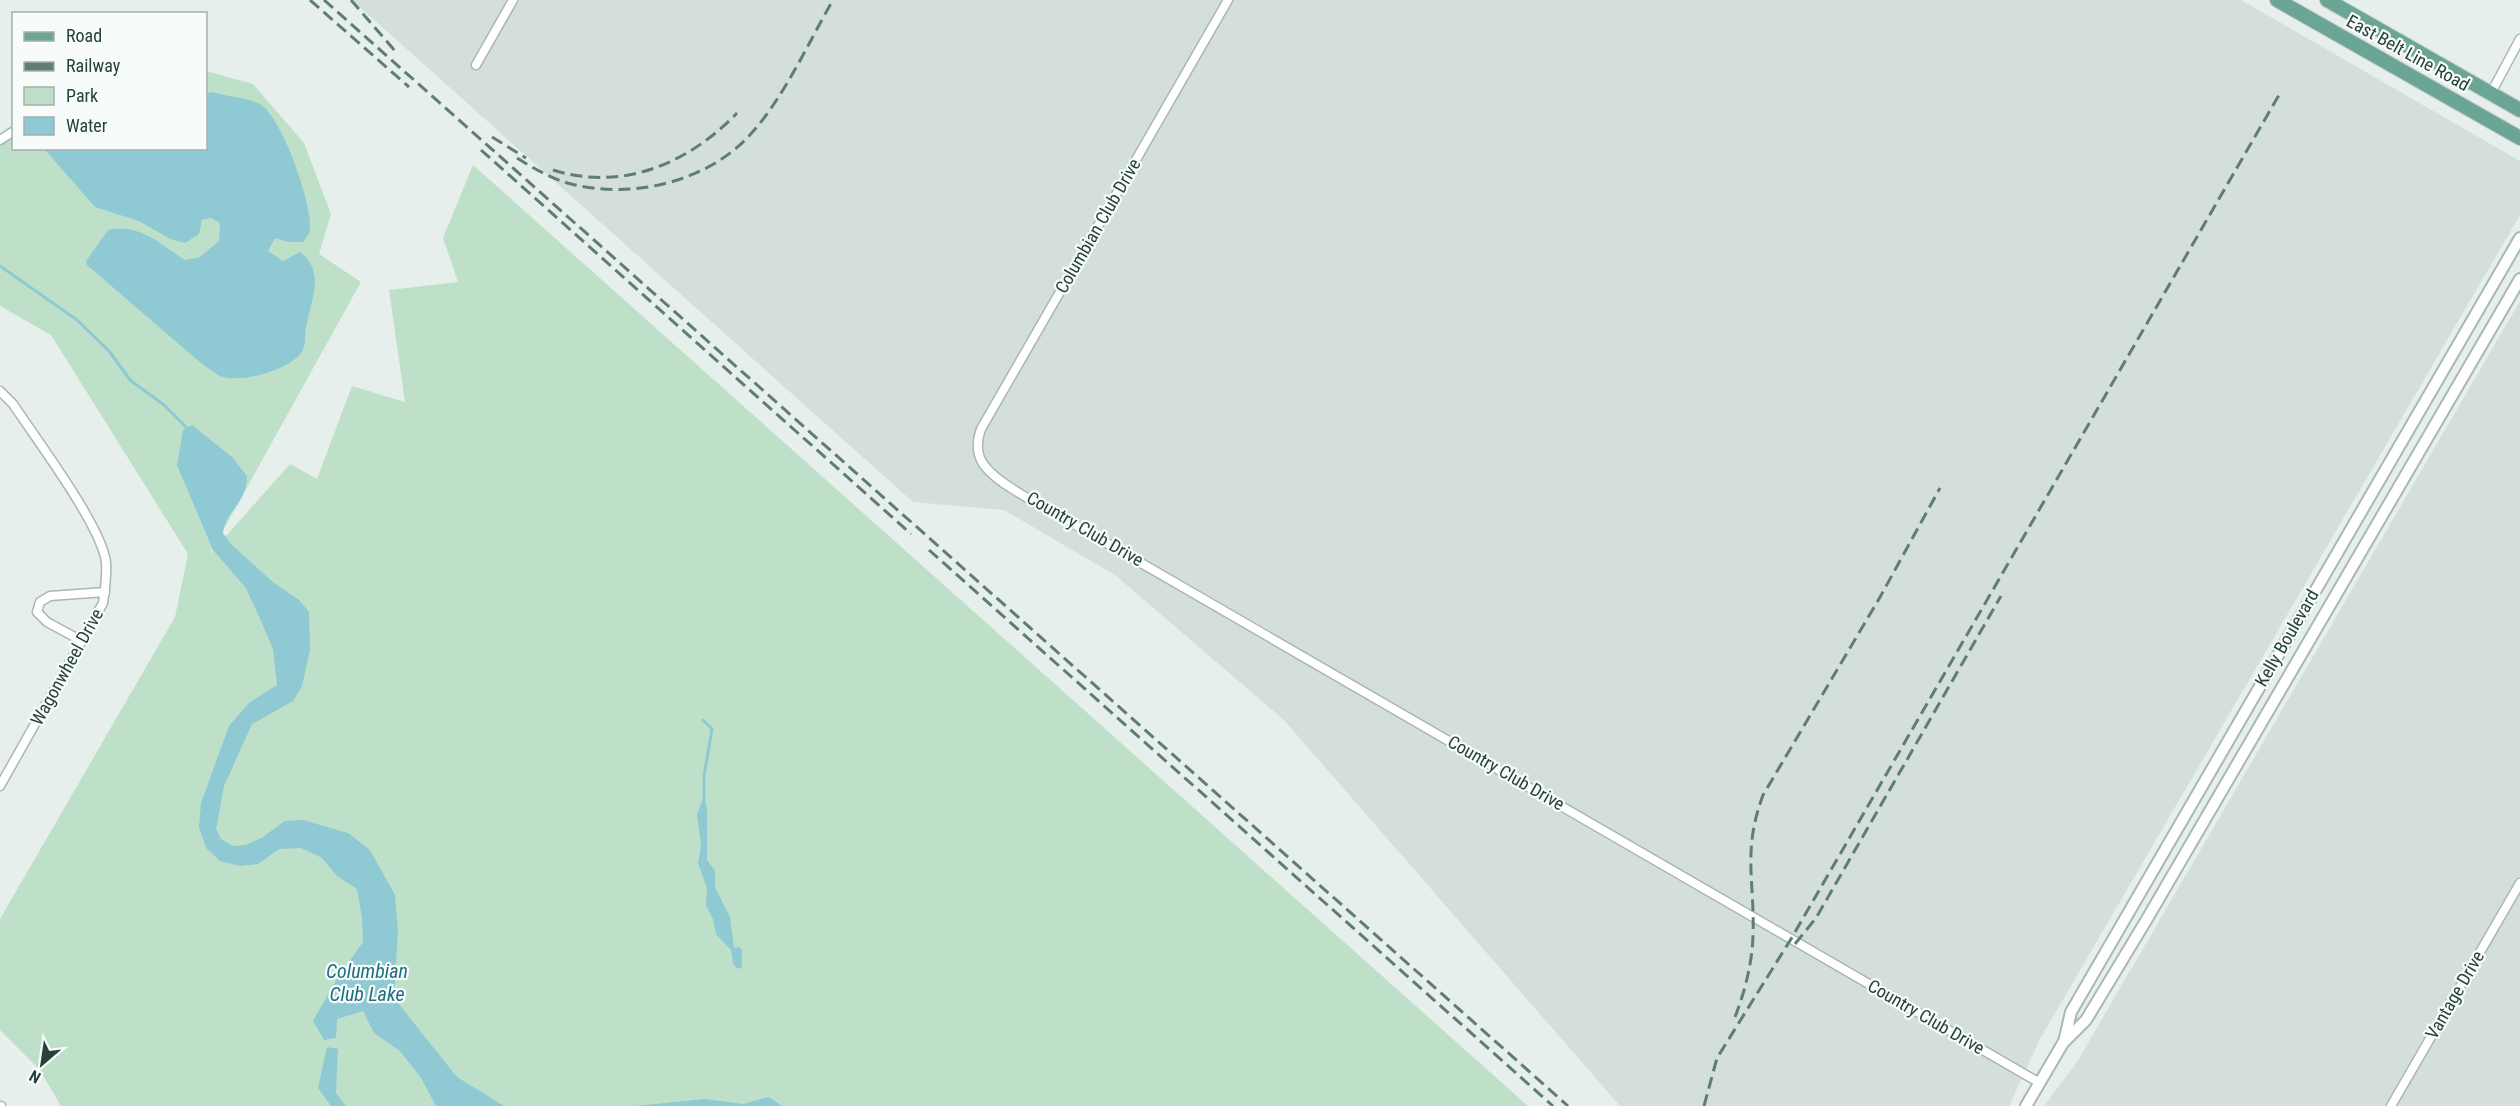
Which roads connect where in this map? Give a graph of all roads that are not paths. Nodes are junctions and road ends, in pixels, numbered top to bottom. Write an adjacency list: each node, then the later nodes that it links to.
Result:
1 (513, 0): 6 (street)
2 (1228, 0): 15 (street, Columbian Club Drive)
3 (2327, 0): 7 (main road, East Belt Line Road)
4 (2285, 2): 9 (main road, East Belt Line Road)
5 (2520, 39): 7 (street)
6 (476, 65)
7 (2491, 93): 8 (main road, East Belt Line Road)
8 (2520, 110)
9 (2520, 138)
10 (2520, 238): 12 (street, Kelly Boulevard)
11 (2520, 279): 13 (street, Kelly Boulevard)
12 (2468, 328): 13 (street); 16 (street, Kelly Boulevard)
13 (2487, 338): 17 (street, Kelly Boulevard)
14 (0, 391): 18 (street, Wagonwheel Drive)
15 (979, 455): 27 (street, Country Club Drive)
16 (2387, 467): 17 (street); 20 (street, Kelly Boulevard)
17 (2405, 477): 21 (street, Kelly Boulevard)
18 (105, 592): 19 (street, Wagonwheel Drive); 19 (street)
19 (82, 641): 22 (street, Wagonwheel Drive)
20 (2261, 683): 21 (street); 24 (street, Kelly Boulevard)
21 (2278, 693): 25 (street, Kelly Boulevard)
22 (0, 786)
23 (2520, 883): 29 (street, Vantage Drive)
24 (2130, 910): 25 (street); 26 (street, Kelly Boulevard)
25 (2147, 919): 26 (street, Kelly Boulevard)
26 (2063, 1042): 27 (street, Kelly Boulevard)
27 (2040, 1083): 28 (street, Kelly Boulevard)
28 (2026, 1106)
29 (2391, 1106)

